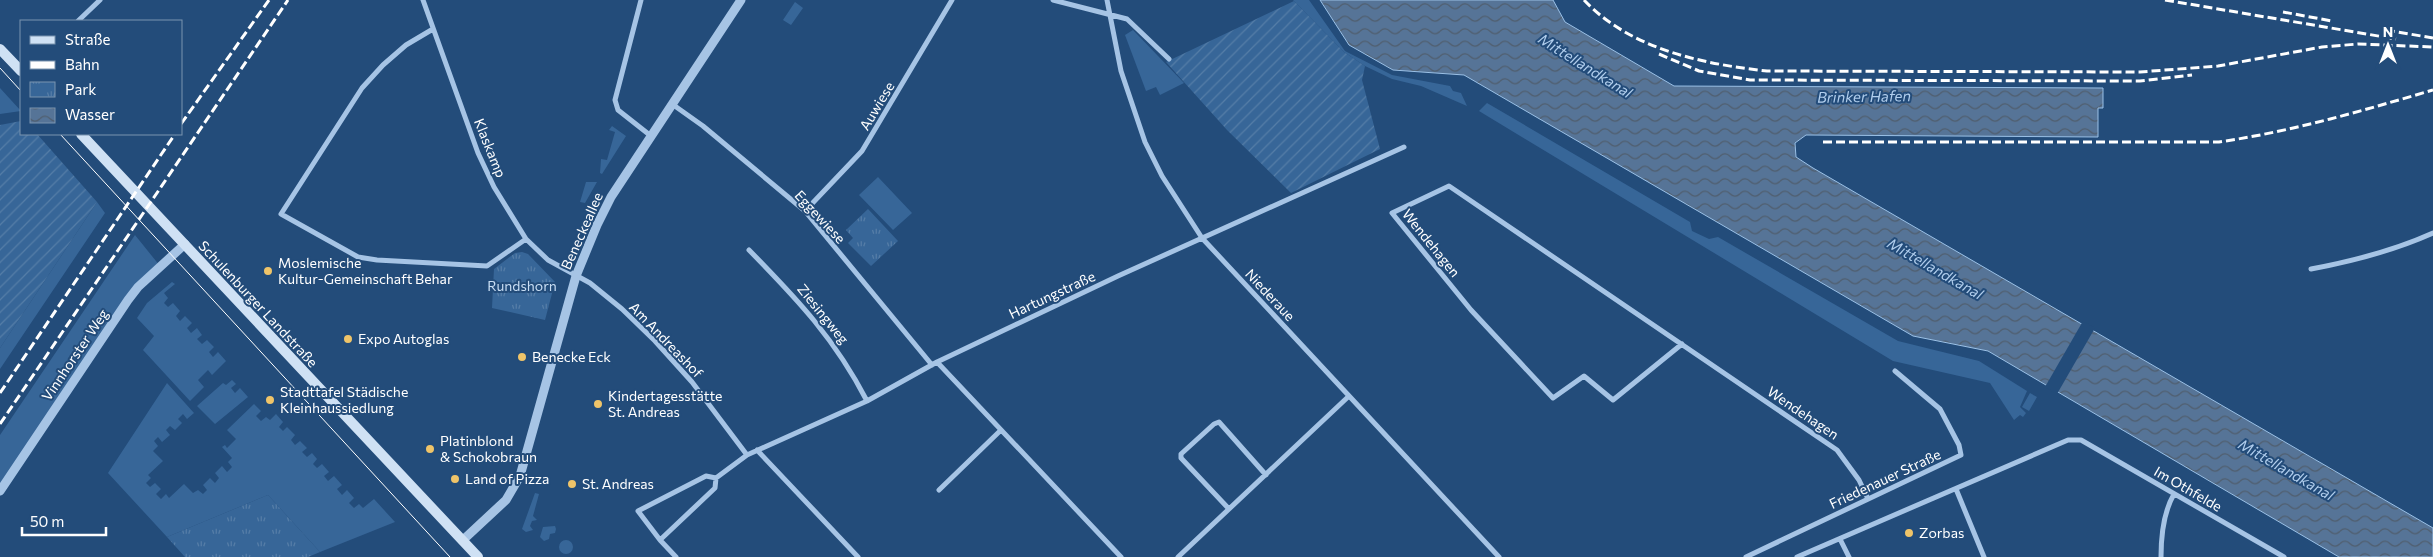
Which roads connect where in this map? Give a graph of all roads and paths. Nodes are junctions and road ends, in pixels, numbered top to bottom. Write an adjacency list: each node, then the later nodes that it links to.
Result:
1 (100, 0): 9 (street)
2 (423, 0): 10 (street, Klaskamp)
3 (642, 0): 16 (street)
4 (740, 0): 14 (street, Beneckeallee)
5 (952, 0): 18 (street, Auwiese)
6 (1053, 0): 8 (street)
7 (1107, 0): 8 (street, Niederaue)
8 (1110, 14): 12 (street); 20 (street, Niederaue)
9 (79, 20)
10 (433, 29): 21 (street, Klaskamp); 21 (street)
11 (0, 49): 13 (main road)
12 (1169, 59)
13 (20, 70)
14 (672, 104): 16 (street, Beneckeallee); 18 (street, Eggewiese)
15 (82, 135): 22 (main road, Schulenburger Landstraße)
16 (651, 136): 25 (street, Beneckeallee)
17 (1404, 147): 20 (street, Hartungstraße)
18 (804, 212): 27 (street, Eggewiese)
19 (2433, 233): 24 (street)
20 (1202, 238): 27 (street, Hartungstraße); 29 (street, Niederaue)
21 (526, 239): 25 (street, Klaskamp)
22 (185, 244): 38 (street, Vinnhorster Weg); 43 (main road, Schulenburger Landstraße)
23 (749, 250): 30 (street, Ziesingweg)
24 (2311, 269)
25 (576, 276): 33 (street, Am Andreashof); 43 (street, Beneckeallee)
26 (1682, 344): 26 (street, Wendehagen); 40 (street, Wendehagen)
27 (935, 364): 30 (street, Hartungstraße); 31 (street, Eggewiese)
28 (1895, 371): 40 (street, Friedenauer Straße)
29 (1349, 396): 34 (street); 50 (street, Niederaue)
30 (867, 401): 32 (street, Hartungstraße)
31 (1001, 430): 37 (street); 48 (street, Eggewiese)
32 (757, 450): 33 (street, Hartungstraße); 47 (street)
33 (747, 455): 35 (street, Hartungstraße)
34 (1266, 474): 41 (street); 41 (street)
35 (716, 478): 44 (street); 44 (street, Hartungstraße)
36 (1956, 489): 39 (street, Im Othfelde); 42 (street); 54 (street)
37 (939, 490)
38 (0, 491)
39 (2174, 494): 55 (street); 56 (street, Im Othfelde)
40 (1868, 499): 51 (street, Friedenauer Straße)
41 (1229, 509): 49 (street)
42 (1840, 539): 52 (street); 53 (street)
43 (463, 540): 45 (main road, Schulenburger Landstraße)
44 (660, 540): 46 (street)
45 (478, 557)
46 (676, 557)
47 (858, 557)
48 (1121, 557)
49 (1178, 557)
50 (1499, 557)
51 (1746, 557)
52 (1797, 557)
53 (1849, 557)
54 (1984, 557)
55 (2161, 557)
56 (2284, 557)

